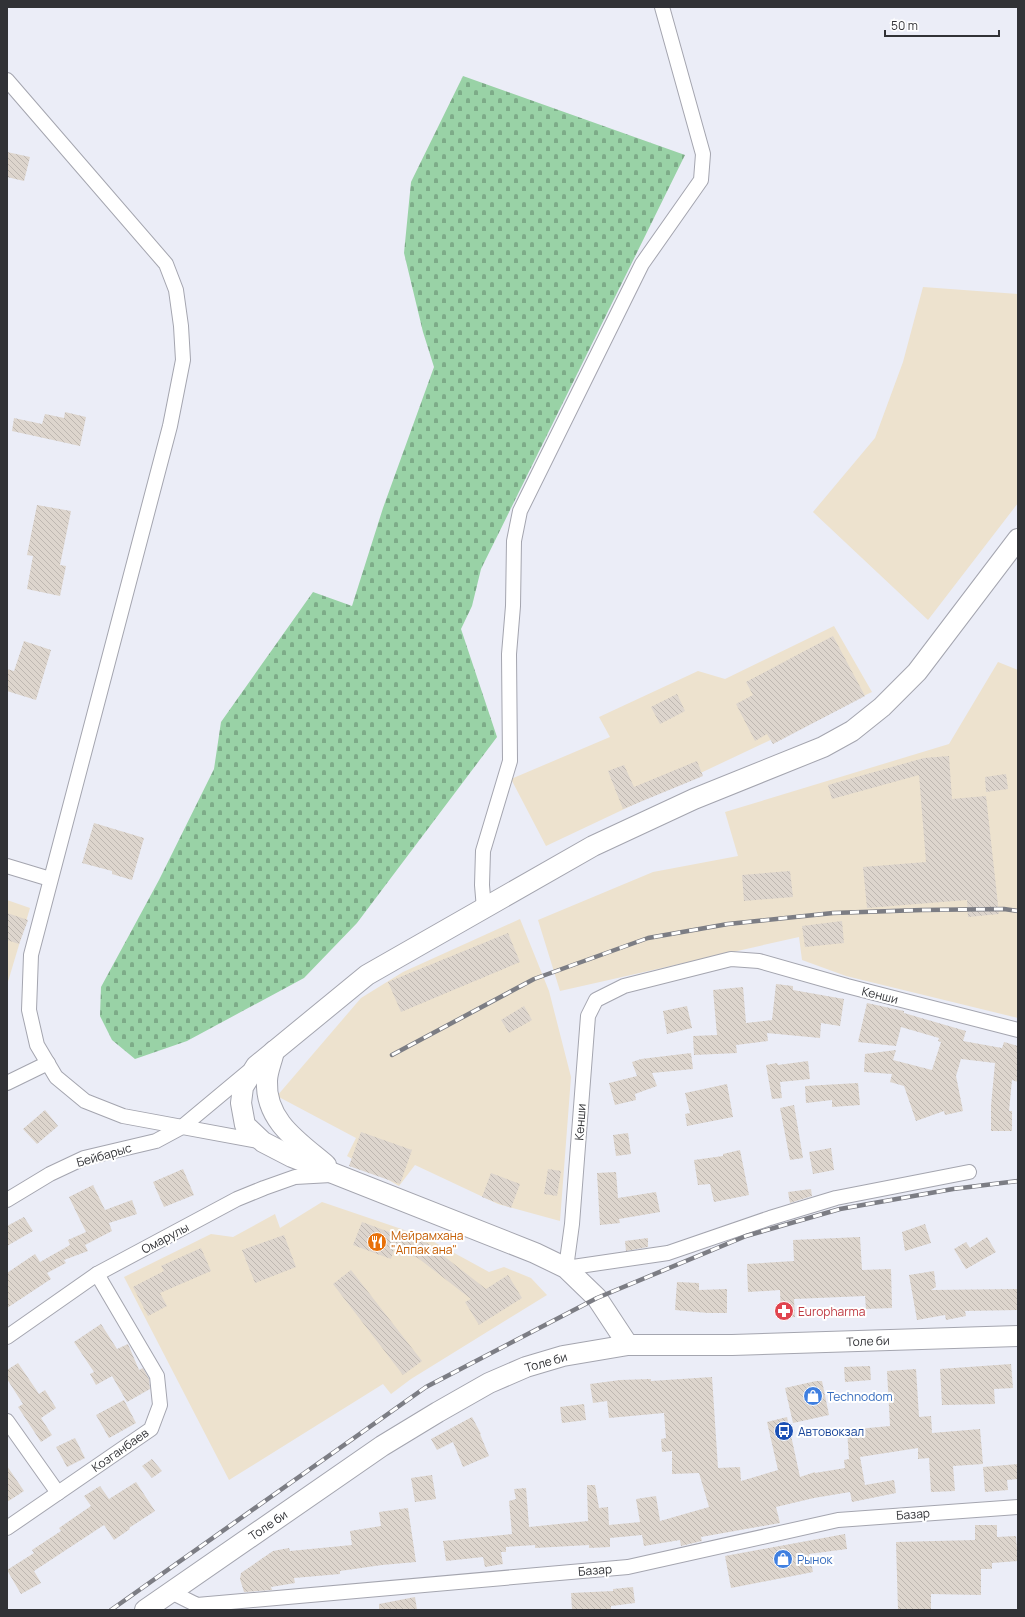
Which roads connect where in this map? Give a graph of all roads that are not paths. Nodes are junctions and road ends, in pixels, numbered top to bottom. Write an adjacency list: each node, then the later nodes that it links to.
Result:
1 (662, 7): 6 (street)
2 (7, 80): 5 (street)
3 (1018, 539): 6 (main road)
4 (7, 866): 5 (street)
5 (50, 879): 9 (street)
6 (484, 909): 8 (main road)
7 (1018, 1030): 17 (street, Кенши)
8 (274, 1052): 10 (main road); 15 (main road)
9 (48, 1063): 11 (street); 12 (street)
10 (256, 1066): 12 (street, Бейбарыс); 13 (main road)
11 (7, 1083)
12 (182, 1127): 13 (street); 16 (street, Бейбарыс)
13 (263, 1142): 15 (main road)
14 (969, 1172): 17 (street)
15 (337, 1175): 17 (main road); 18 (street, Омарулы)
16 (7, 1200)
17 (566, 1268): 21 (main road)
18 (97, 1274): 20 (street, Омарулы); 23 (street, Козганбаев)
19 (1018, 1336): 21 (main road, Толе би)
20 (7, 1337)
21 (628, 1345): 26 (main road, Толе би)
22 (7, 1421): 23 (street)
23 (58, 1493): 25 (street, Козганбаев)
24 (1018, 1507): 26 (street, Базар)
25 (7, 1528)
26 (171, 1592): 27 (main road, Толе би)
27 (145, 1610)

